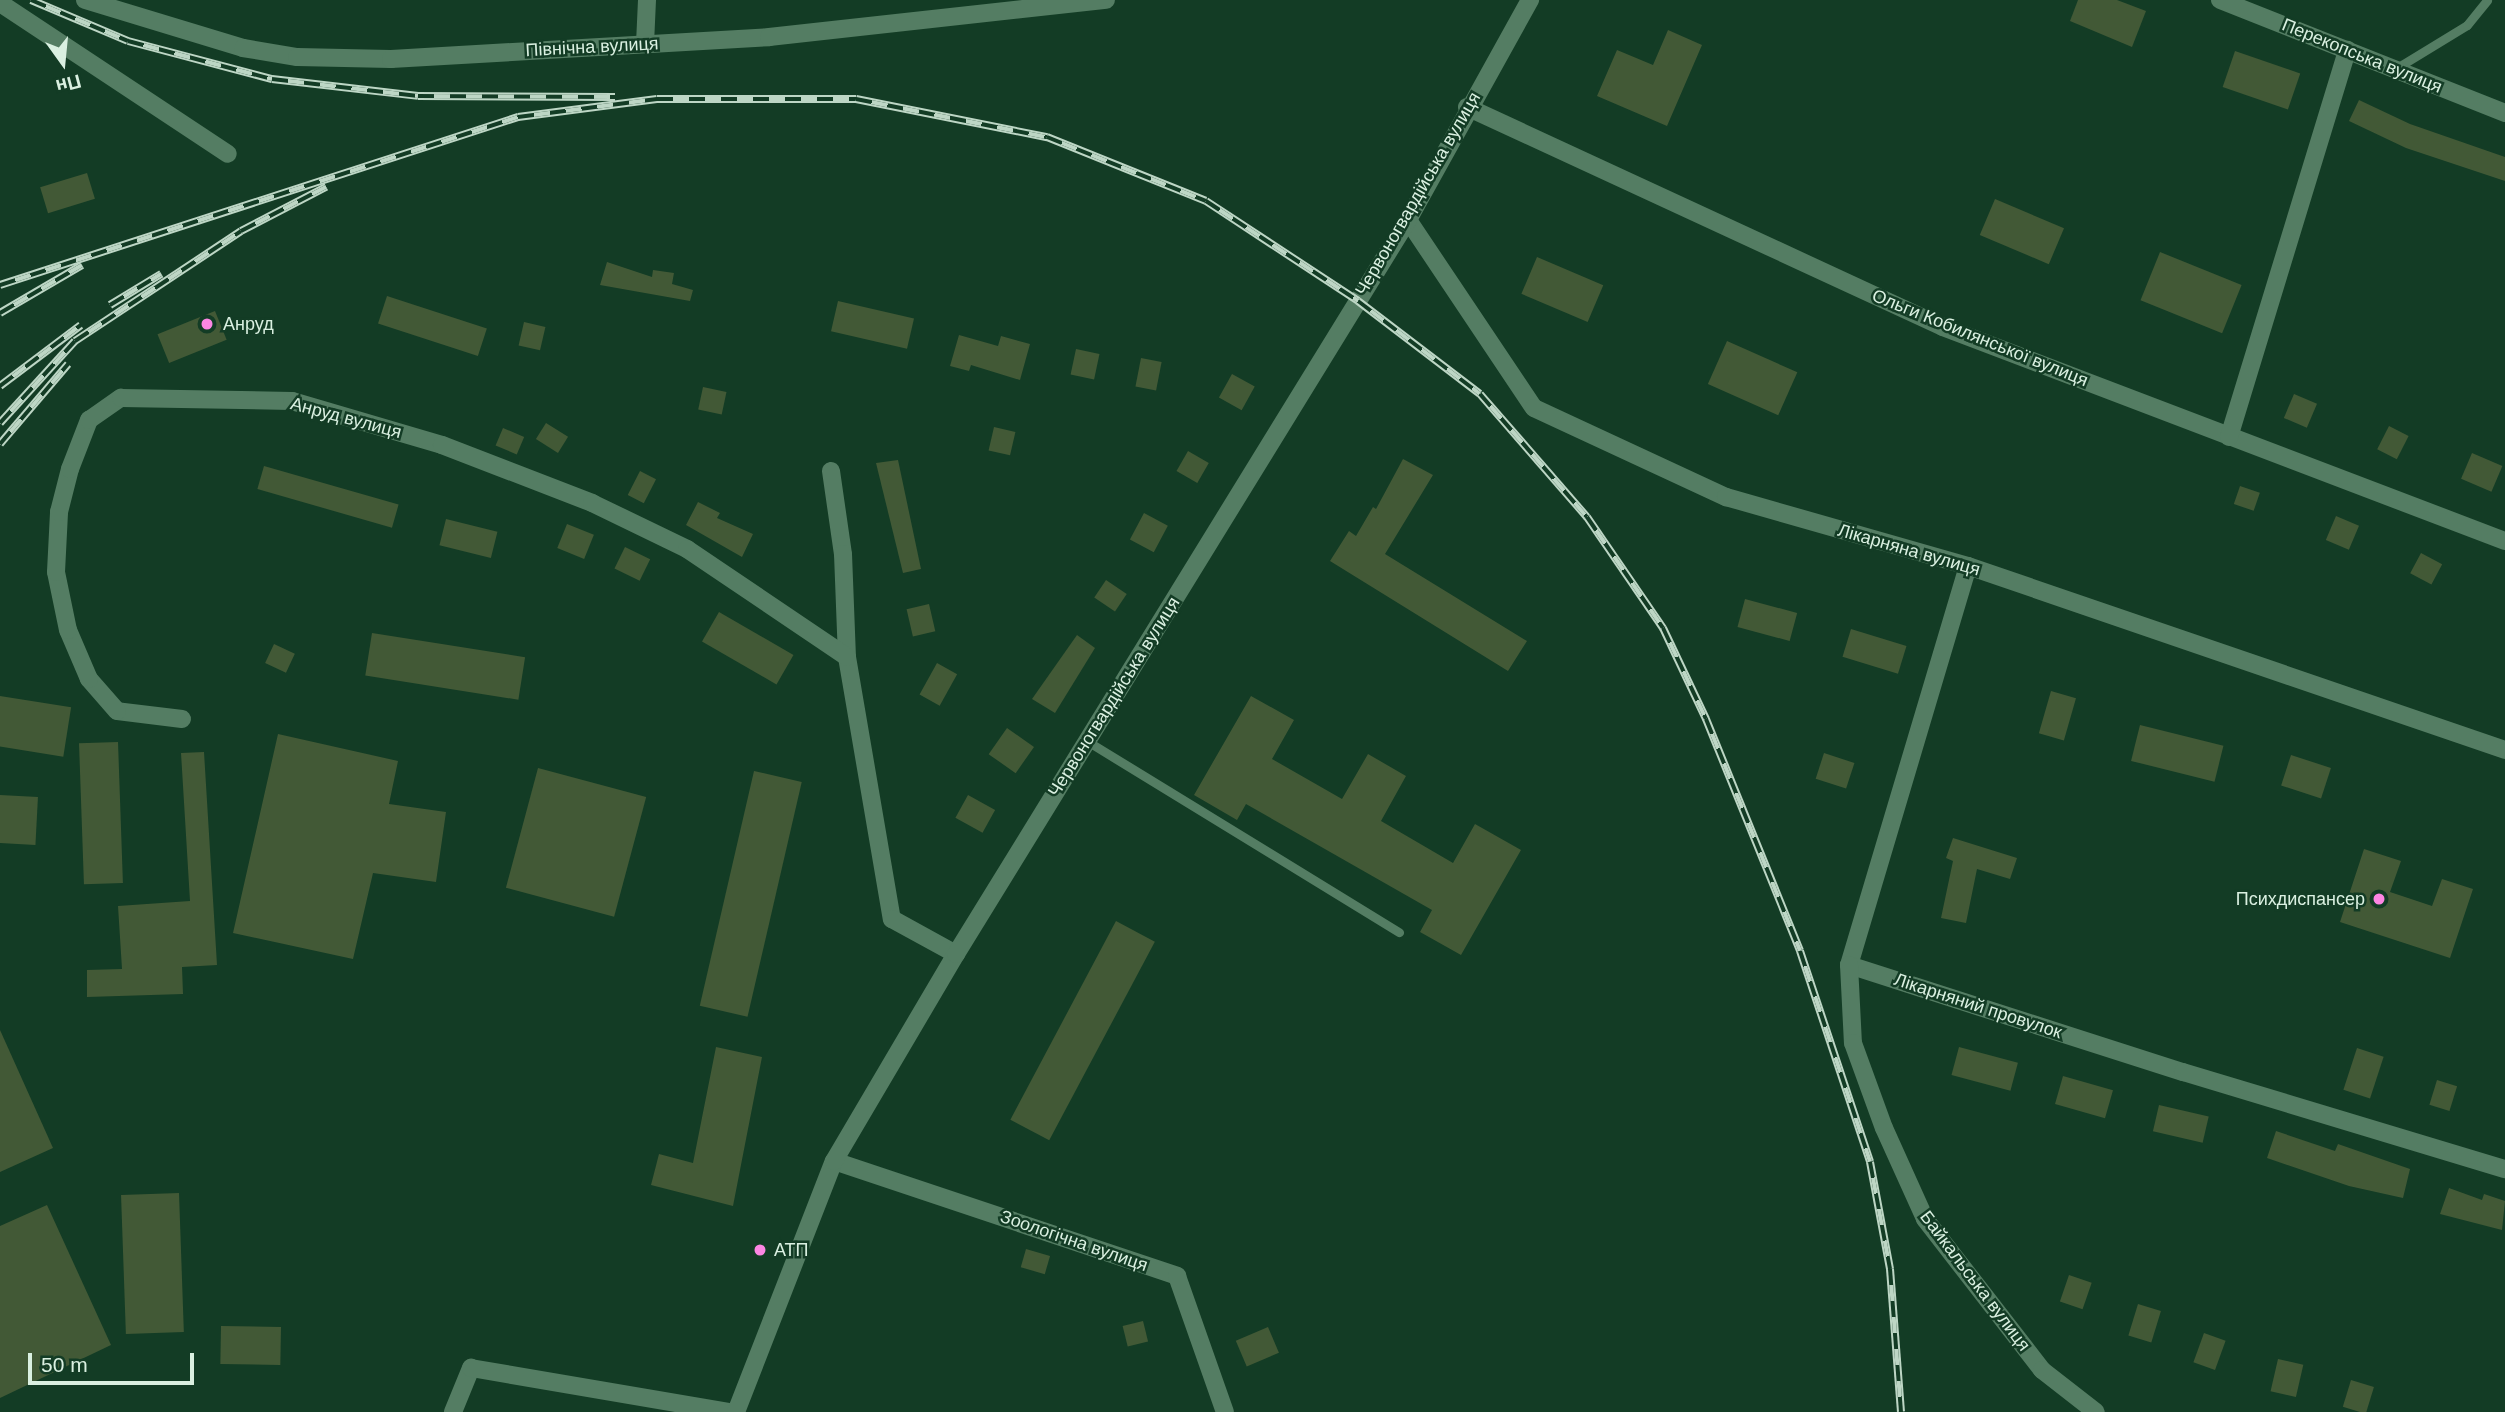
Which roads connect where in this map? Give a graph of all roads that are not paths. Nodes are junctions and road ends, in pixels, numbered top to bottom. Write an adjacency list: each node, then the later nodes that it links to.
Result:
1 (85, 0): 8 (street, Північна вулиця)
2 (647, 0): 8 (street)
3 (1530, 0): 11 (street, Червоногвардійська вулиця)
4 (2220, 0): 9 (street, Перекопська вулиця)
5 (2487, 0): 10 (lane)
6 (1105, 1): 8 (street, Північна вулиця)
7 (0, 3): 13 (street)
8 (645, 44)
9 (2347, 50): 10 (street, Перекопська вулиця); 15 (street)
10 (2395, 69): 12 (street, Перекопська вулиця)
11 (1467, 107): 14 (street, Червоногвардійська вулиця); 15 (street, Ольги Кобилянської вулиця)
12 (2505, 113)
13 (228, 154)
14 (1408, 220): 18 (street, Лікарняна вулиця); 21 (street, Червоногвардійська вулиця)
15 (2229, 437): 17 (street, Ольги Кобилянської вулиця)
16 (831, 471): 19 (street)
17 (2505, 541)
18 (1968, 566): 22 (street, Лікарняна вулиця); 25 (street)
19 (847, 657): 20 (street, Анруд вулиця); 24 (street)
20 (182, 719)
21 (1087, 741): 23 (lane); 24 (street, Червоногвардійська вулиця)
22 (2505, 750)
23 (1399, 932)
24 (956, 954): 26 (street, Червоногвардійська вулиця)
25 (1849, 965): 27 (street, Лікарняний провулок); 32 (street, Байкальська вулиця)
26 (834, 1161): 30 (street, Червоногвардійська вулиця); 31 (street, Зоологічна вулиця)
27 (2505, 1169)
28 (453, 1412): 29 (street)
29 (728, 1412)
30 (736, 1412)
31 (1225, 1412)
32 (2096, 1412)

